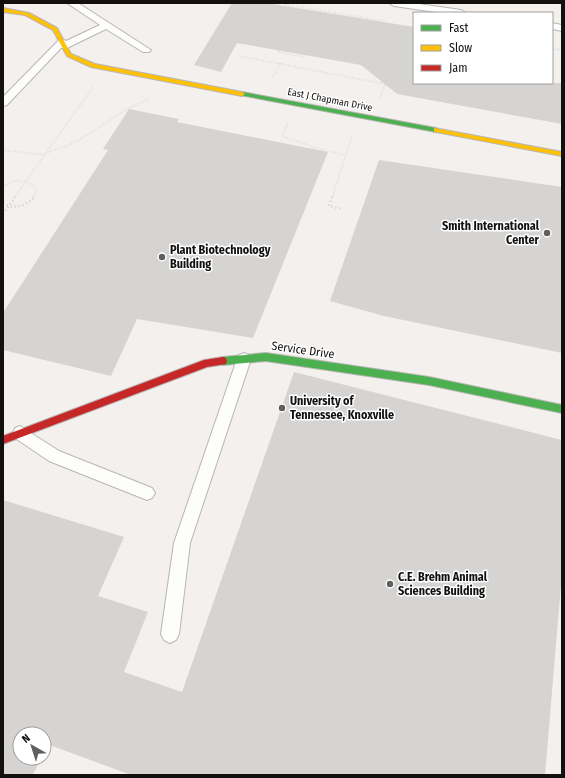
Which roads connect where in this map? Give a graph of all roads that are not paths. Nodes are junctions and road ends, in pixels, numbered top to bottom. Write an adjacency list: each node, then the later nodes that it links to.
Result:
1 (72, 3): 5 (lane)
2 (394, 3): 4 (lane)
3 (3, 10): 6 (street, East J Chapman Drive)
4 (454, 12)
5 (107, 25): 6 (lane); 7 (lane)
6 (63, 44): 8 (lane); 9 (street, East J Chapman Drive)
7 (146, 50)
8 (3, 103)
9 (562, 154)
10 (244, 359): 11 (street, Service Drive); 12 (street, Service Drive); 15 (lane)
11 (562, 409)
12 (20, 433): 13 (street, Service Drive); 14 (lane)
13 (3, 440)
14 (147, 492)
15 (170, 634)

